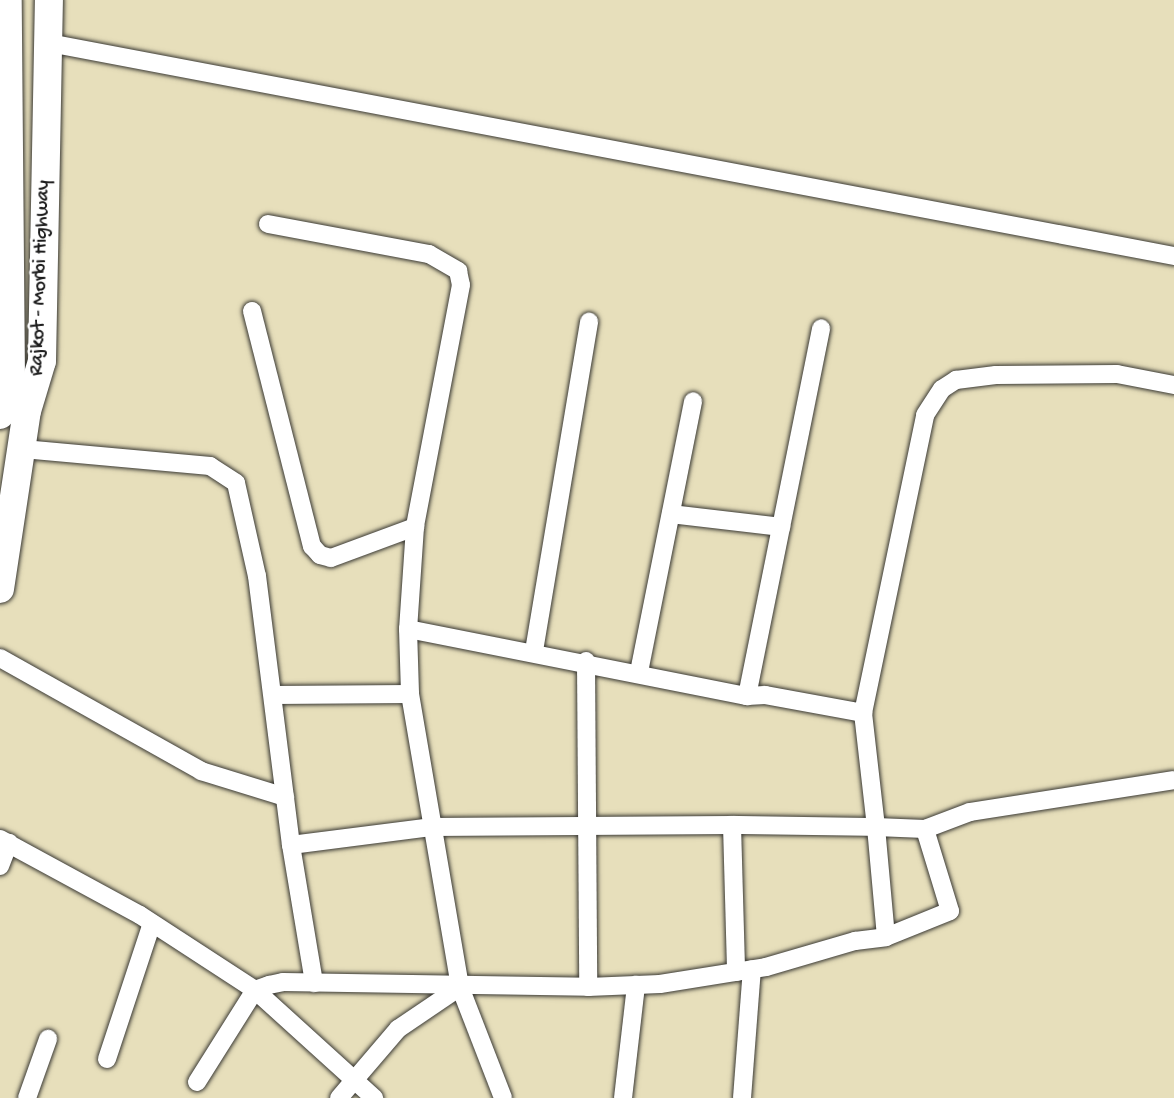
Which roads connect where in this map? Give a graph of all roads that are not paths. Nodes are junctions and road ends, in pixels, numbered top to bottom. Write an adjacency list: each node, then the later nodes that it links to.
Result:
1 (8, 0): 11 (main road, Rajkot - Morbi Highway)
2 (49, 0): 3 (main road, Rajkot - Morbi Highway)
3 (49, 43): 5 (street); 11 (main road, Rajkot - Morbi Highway)
4 (268, 224): 15 (street)
5 (1174, 256)
6 (252, 311): 15 (street)
7 (590, 322): 18 (street)
8 (821, 328): 14 (street)
9 (1174, 385): 25 (street)
10 (693, 401): 13 (street)
11 (14, 413): 12 (main road, Rajkot - Morbi Highway)
12 (23, 449): 16 (main road, Rajkot - Morbi Highway); 23 (street)
13 (671, 514): 14 (street); 21 (street)
14 (781, 526): 24 (street)
15 (415, 527): 17 (street)
16 (0, 589)
17 (408, 629): 18 (street); 22 (street)
18 (534, 651): 20 (street)
19 (0, 658): 27 (street)
20 (586, 662): 21 (street); 29 (street)
21 (639, 672): 24 (street)
22 (410, 694): 23 (street); 30 (street)
23 (273, 695): 27 (street)
24 (747, 696): 25 (street)
25 (863, 713): 31 (street)
26 (1174, 780): 32 (street)
27 (285, 797): 34 (street)
28 (732, 825): 29 (street); 31 (street); 38 (street)
29 (588, 826): 30 (street); 42 (street)
30 (431, 827): 34 (street); 41 (street)
31 (876, 827): 32 (street); 37 (street)
32 (925, 829): 37 (street)
33 (4, 841): 35 (street); 36 (street)
34 (291, 845): 39 (street)
35 (0, 866)
36 (152, 923): 43 (street); 45 (street)
37 (886, 937): 38 (street)
38 (744, 970): 40 (street); 53 (street)
39 (314, 983): 41 (street); 43 (street)
40 (636, 985): 42 (street); 52 (street)
41 (460, 987): 42 (street); 46 (street); 51 (street)
42 (588, 987)
43 (255, 990): 46 (street); 47 (street)
44 (48, 1039): 48 (street)
45 (107, 1059)
46 (354, 1079): 49 (street); 50 (street)
47 (197, 1082)
48 (27, 1098)
49 (339, 1098)
50 (374, 1098)
51 (502, 1098)
52 (623, 1098)
53 (742, 1098)

